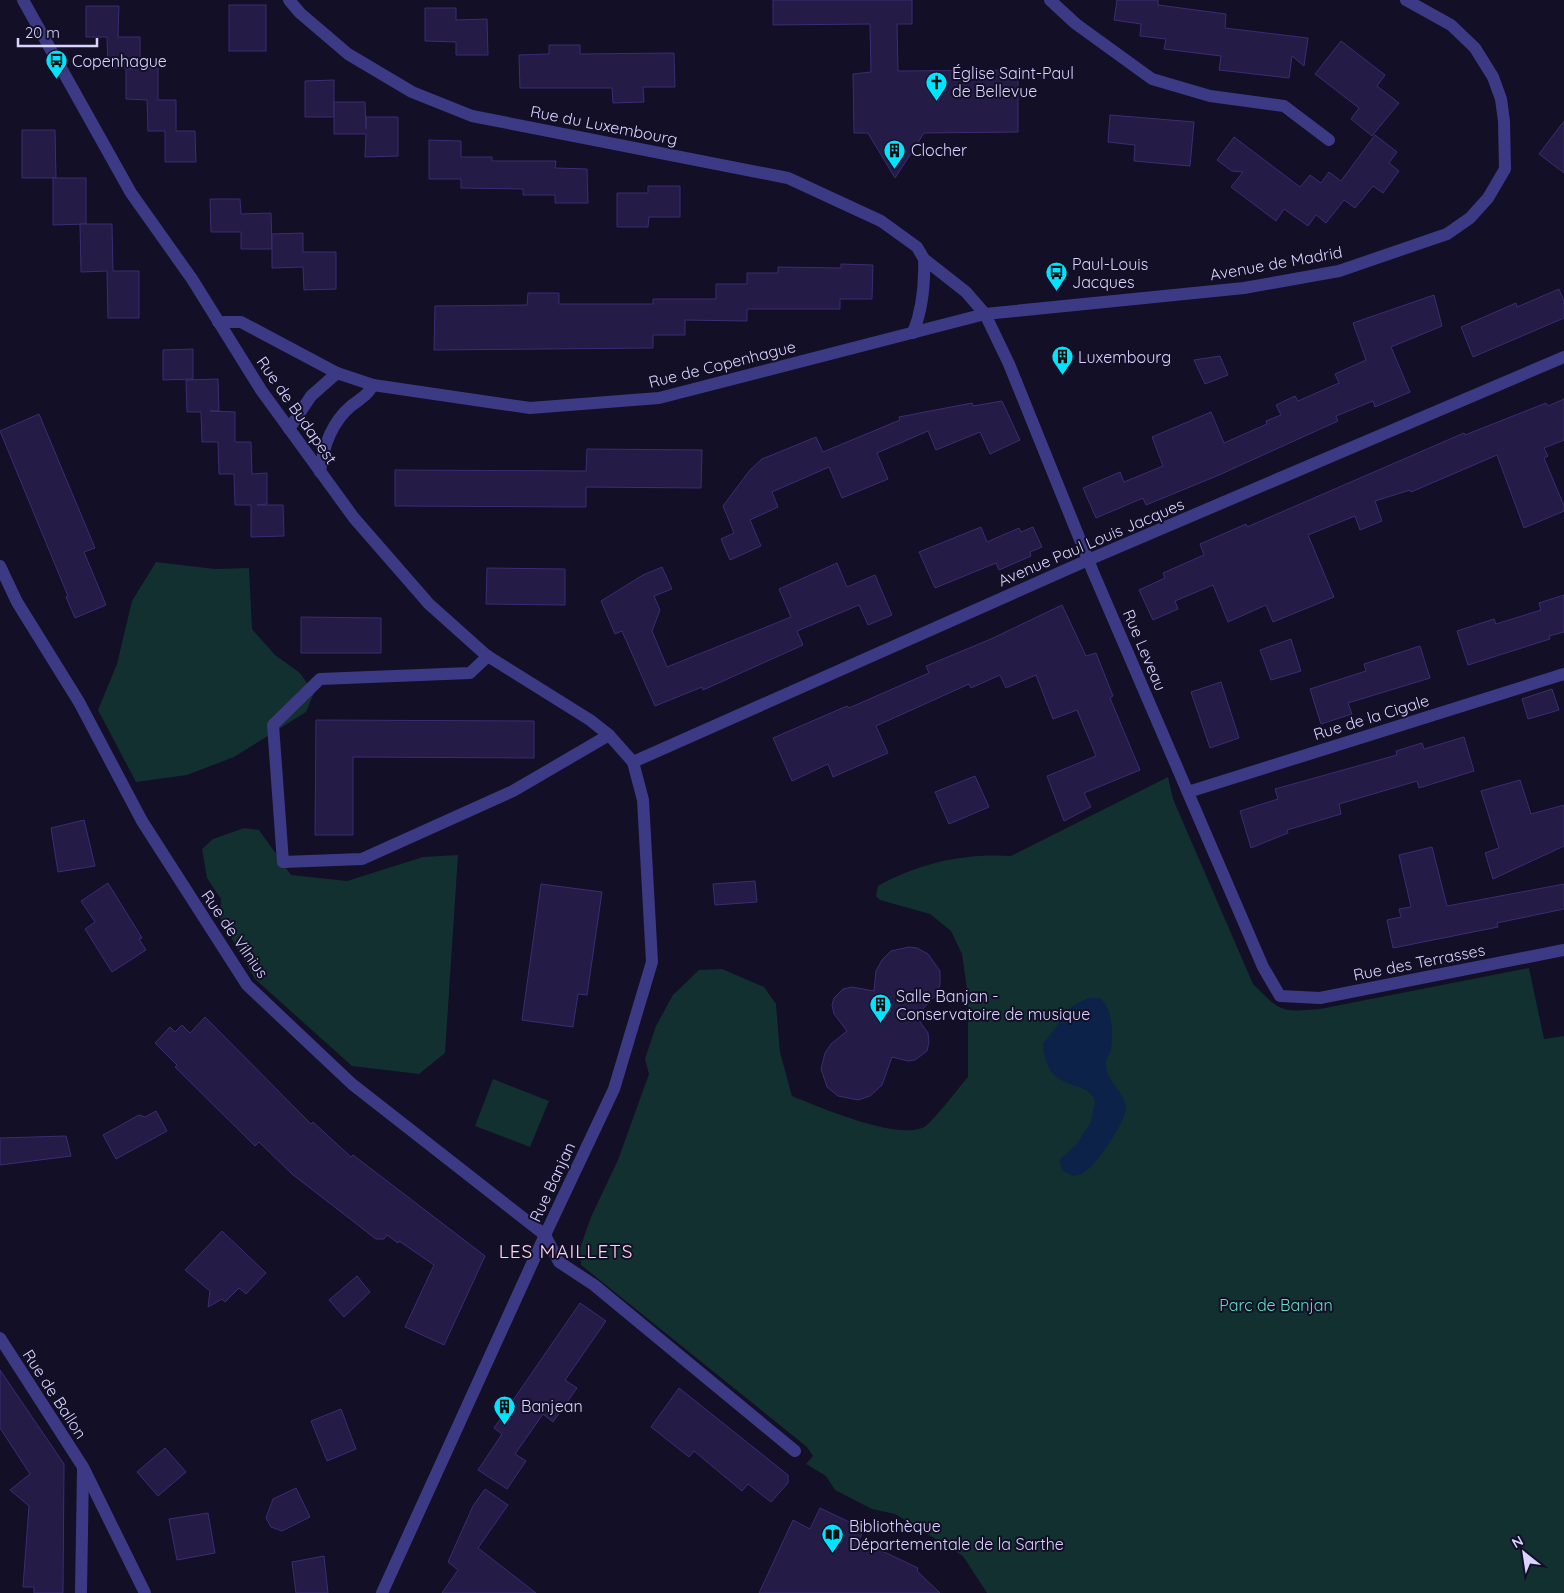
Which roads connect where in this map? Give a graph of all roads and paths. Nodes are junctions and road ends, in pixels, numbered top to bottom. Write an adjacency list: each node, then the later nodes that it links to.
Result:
1 (22, 0): 8 (street, Rue de Budapest)
2 (289, 0): 6 (street, Rue du Luxembourg)
3 (1050, 0): 5 (street)
4 (1412, 1): 7 (street, Avenue de Madrid)
5 (1329, 140)
6 (924, 259): 7 (street, Rue du Luxembourg); 9 (street)
7 (985, 314): 9 (street, Rue de Copenhague); 15 (street, Rue Leveau)
8 (218, 322): 11 (street, Rue de Copenhague); 13 (street, Rue de Budapest)
9 (913, 333): 12 (street, Rue de Copenhague)
10 (1564, 357): 15 (street, Avenue Paul Louis Jacques)
11 (337, 373): 12 (street, Rue de Copenhague); 13 (street)
12 (373, 385): 14 (street)
13 (288, 428): 14 (street, Rue de Budapest)
14 (320, 472): 17 (street, Rue de Budapest)
15 (1088, 560): 20 (street, Avenue Paul Louis Jacques); 21 (street, Rue Leveau)
16 (0, 566): 24 (street, Rue de Vilnius)
17 (488, 656): 19 (street, Rue de Budapest); 19 (street)
18 (1564, 674): 21 (street, Rue de la Cigale)
19 (609, 735): 20 (street, Rue de Budapest)
20 (633, 762): 24 (street, Rue Banjan)
21 (1188, 792): 23 (street, Rue Leveau)
22 (1564, 950): 23 (street, Rue des Terrasses)
23 (1280, 996)
24 (545, 1235): 26 (street); 30 (street, Rue Banjan)
25 (0, 1338): 27 (street, Rue de Ballon)
26 (795, 1451)
27 (83, 1467): 28 (street); 29 (street, Rue de Ballon)
28 (81, 1593)
29 (146, 1593)
30 (382, 1593)

